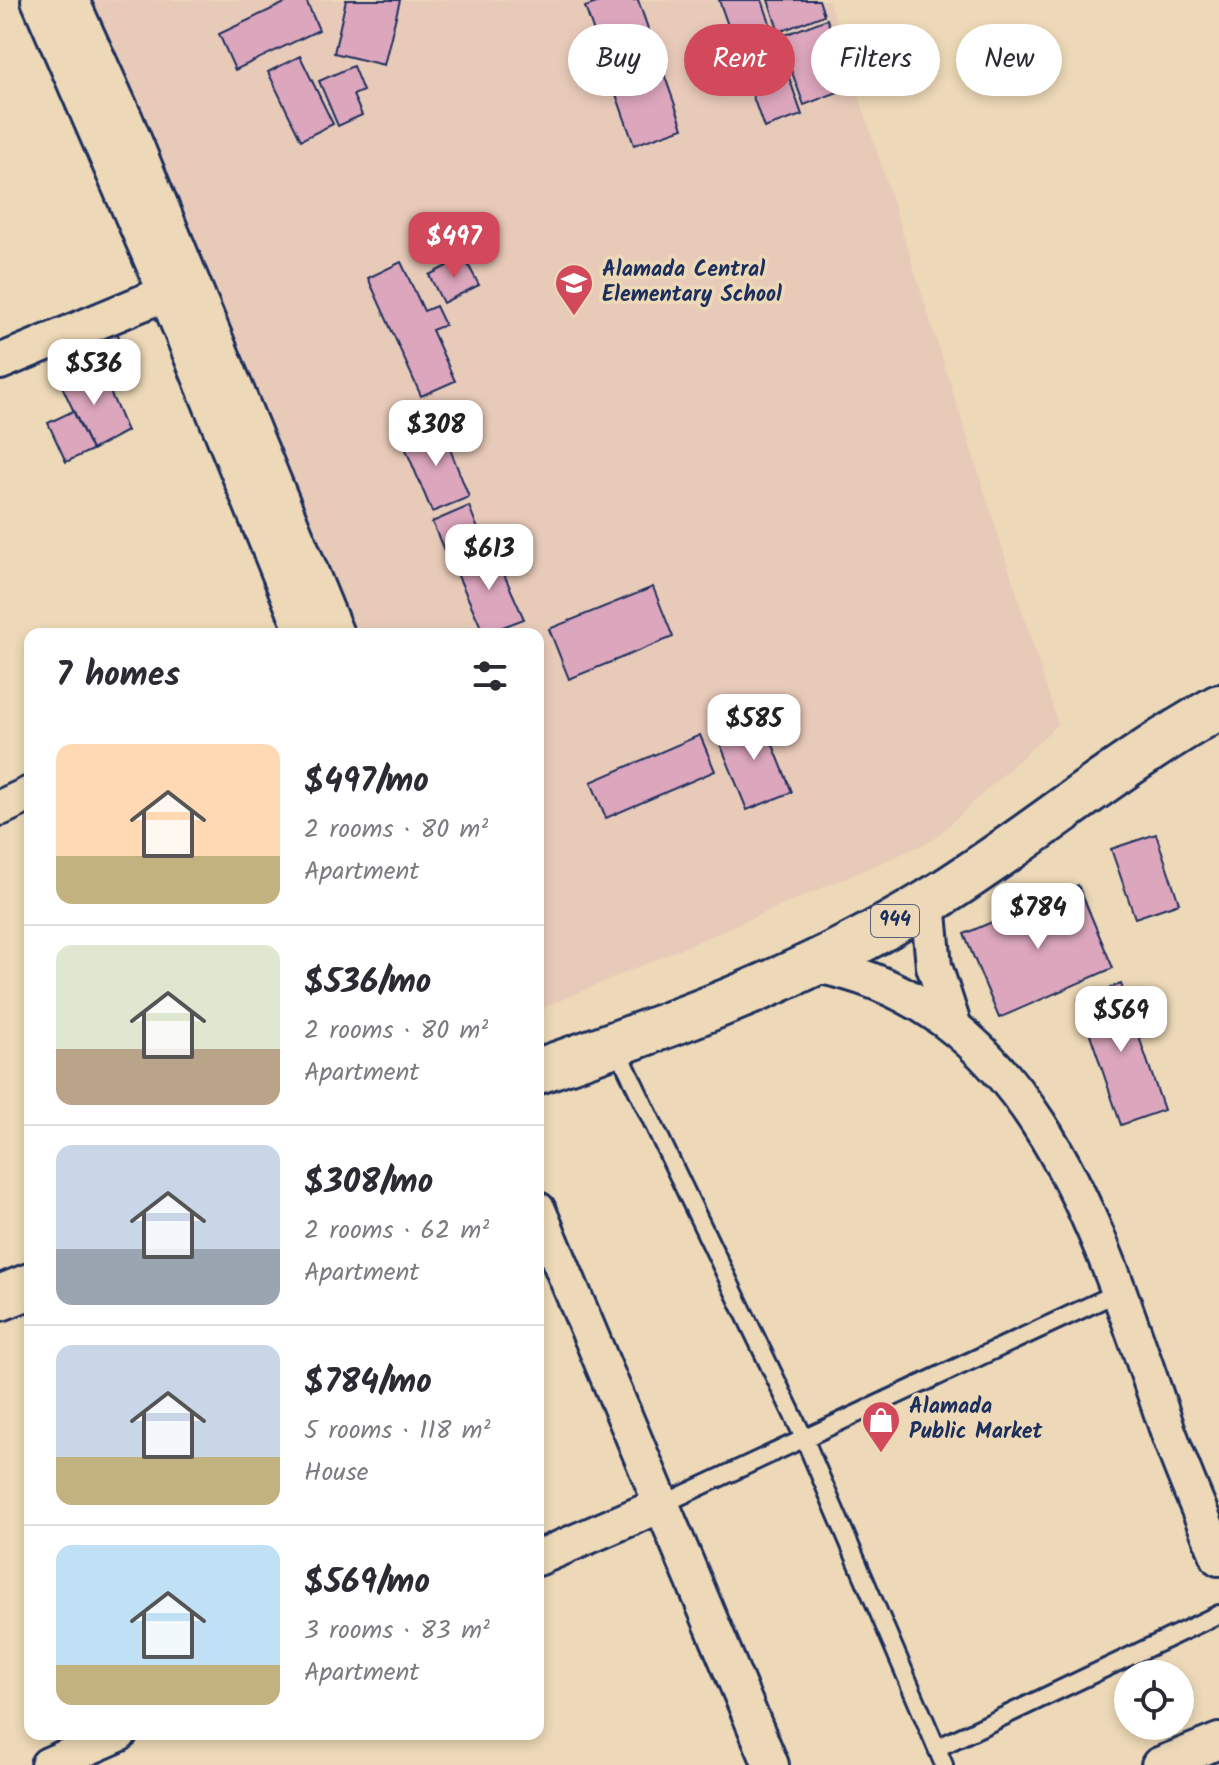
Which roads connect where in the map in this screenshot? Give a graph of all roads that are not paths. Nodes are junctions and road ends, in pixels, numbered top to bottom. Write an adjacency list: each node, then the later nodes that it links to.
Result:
1 (39, 0): 3 (street)
2 (71, 0): 3 (street)
3 (179, 287): 4 (street); 5 (street)
4 (0, 362)
5 (224, 398): 6 (street); 7 (street)
6 (302, 628)
7 (333, 628)
8 (1219, 707): 11 (main road, 944)
9 (24, 797): 10 (street)
10 (0, 808)
11 (928, 903): 12 (main road, 944); 13 (street)
12 (815, 965): 13 (street); 14 (main road, 944)
13 (954, 1027): 18 (street)
14 (616, 1044): 15 (main road, 944); 20 (lane)
15 (544, 1069)
16 (544, 1224): 21 (street)
17 (24, 1288): 19 (main road)
18 (1121, 1291): 20 (lane); 23 (street)
19 (0, 1298)
20 (804, 1438): 21 (lane); 27 (lane)
21 (661, 1505): 22 (street); 29 (street)
22 (544, 1555)
23 (1219, 1558)
24 (1219, 1614): 27 (lane)
25 (105, 1740): 28 (street)
26 (1219, 1741): 31 (street)
27 (937, 1748): 30 (lane)
28 (48, 1765)
29 (771, 1765)
30 (944, 1765)
31 (1159, 1765)

